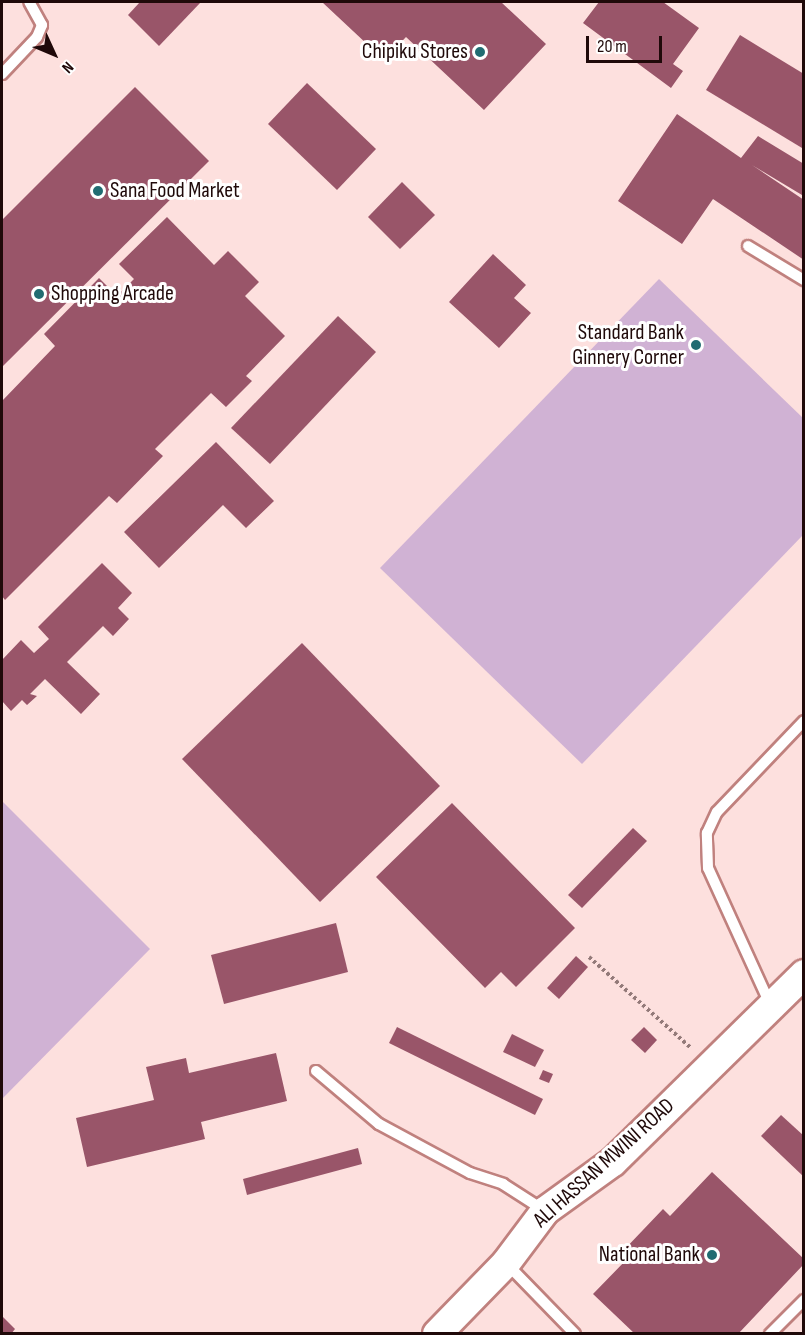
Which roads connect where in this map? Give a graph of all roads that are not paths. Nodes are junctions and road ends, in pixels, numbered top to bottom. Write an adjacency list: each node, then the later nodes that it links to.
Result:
1 (29, 2): 2 (lane)
2 (2, 74)
3 (748, 246): 4 (lane)
4 (804, 280)
5 (804, 721): 7 (lane)
6 (804, 974): 7 (main road, ALI HASSAN MWINI ROAD)
7 (772, 1008): 9 (main road, ALI HASSAN MWINI ROAD)
8 (316, 1071): 9 (lane)
9 (545, 1211): 10 (main road, ALI HASSAN MWINI ROAD)
10 (506, 1263): 12 (main road, ALI HASSAN MWINI ROAD); 13 (lane)
11 (804, 1300): 14 (lane)
12 (437, 1334)
13 (575, 1334)
14 (770, 1334)

